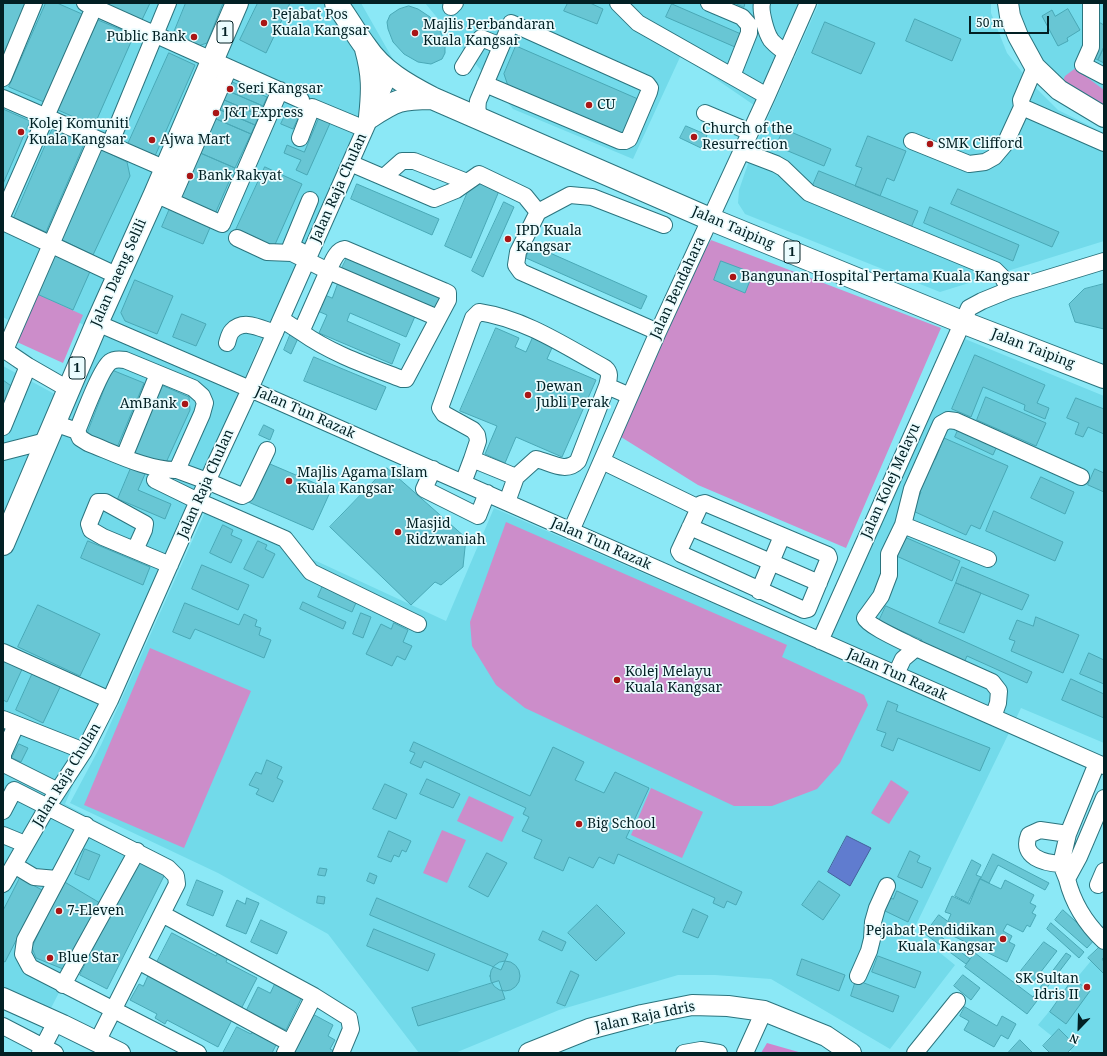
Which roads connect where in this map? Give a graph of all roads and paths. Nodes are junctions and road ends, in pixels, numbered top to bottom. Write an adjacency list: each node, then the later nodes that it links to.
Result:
1 (34, 3): 22 (street)
2 (168, 3): 12 (street)
3 (237, 3): 16 (highway, Jalan Daeng Selili / 1)
4 (336, 3): 14 (highway, 1)
5 (709, 3): 20 (street)
6 (762, 3): 15 (street)
7 (808, 3): 15 (street, Jalan Bendahara)
8 (1008, 3): 18 (main road)
9 (92, 4): 12 (street); 32 (street)
10 (623, 5): 20 (street)
11 (1095, 11): 21 (street)
12 (155, 34): 16 (street); 38 (street)
13 (501, 46): 17 (street); 23 (street); 23 (street)
14 (366, 48): 19 (highway, 1); 34 (highway)
15 (786, 53): 25 (street, Jalan Bendahara)
16 (221, 64): 24 (street); 42 (highway, Jalan Daeng Selili / 1); 45 (street)
17 (463, 67)
18 (1035, 67): 29 (street); 33 (main road)
19 (390, 73): 27 (highway, 1); 34 (street, Jalan Raja Chulan)
20 (732, 76): 25 (street)
21 (1104, 76)
22 (3, 78)
23 (485, 84): 30 (street)
24 (280, 90): 28 (street); 45 (street)
25 (767, 96): 35 (street, Jalan Bendahara)
26 (3, 98): 32 (street)
27 (432, 98): 30 (highway, Jalan Taiping / 1); 34 (highway)
28 (301, 100)
29 (1022, 107): 37 (street); 39 (street)
30 (473, 110): 49 (highway, Jalan Taiping / 1)
31 (705, 113): 35 (street)
32 (46, 116): 38 (street); 48 (street)
33 (1104, 117)
34 (368, 123): 36 (street); 41 (street, Jalan Raja Chulan)
35 (750, 132): 40 (street, Jalan Bendahara)
36 (300, 138)
37 (912, 141)
38 (104, 142): 42 (street); 53 (street)
39 (1104, 143)
40 (742, 151): 49 (street, Jalan Bendahara); 58 (street)
41 (350, 163): 43 (street); 54 (street, Jalan Raja Chulan)
42 (166, 169): 45 (highway, Jalan Daeng Selili / 1)
43 (384, 177): 44 (street); 44 (street)
44 (467, 182): 47 (street)
45 (163, 197): 57 (highway, Jalan Daeng Selili / 1)
46 (310, 200): 54 (street)
47 (538, 212): 51 (street); 64 (street)
48 (3, 214)
49 (710, 219): 60 (highway, Jalan Taiping / 1); 64 (street, Jalan Bendahara)
50 (3, 222): 53 (street)
51 (664, 225)
52 (237, 238): 54 (street)
53 (52, 244): 57 (street); 66 (street)
54 (308, 258): 56 (street); 62 (street, Jalan Raja Chulan)
55 (1104, 261): 58 (street, Jalan Kolej Melayu)
56 (328, 270): 59 (street); 59 (street); 63 (street)
57 (118, 276): 61 (highway, Jalan Daeng Selili / 1)
58 (1009, 290): 60 (street, Jalan Kolej Melayu)
59 (438, 318): 63 (street)
60 (962, 322): 69 (highway, Jalan Taiping / 1); 105 (street, Jalan Kolej Melayu)
61 (97, 323): 71 (highway, Jalan Daeng Selili / 1); 72 (street, Jalan Tun Razak)
62 (278, 326): 63 (street); 65 (street); 72 (street, Jalan Raja Chulan)
63 (301, 332)
64 (658, 332): 73 (street, Jalan Bendahara)
65 (227, 343)
66 (4, 349): 67 (street)
67 (28, 366): 71 (street); 74 (street)
68 (158, 374): 75 (street); 79 (street); 83 (street)
69 (1104, 377)
70 (607, 386): 73 (street); 80 (street); 84 (street)
71 (68, 389): 76 (highway, Jalan Daeng Selili / 1)
72 (250, 389): 82 (street, Jalan Tun Razak); 87 (street, Jalan Raja Chulan)
73 (630, 396): 81 (street, Jalan Bendahara)
74 (3, 427)
75 (77, 431): 76 (street); 79 (street)
76 (50, 432): 78 (street); 97 (highway, Jalan Daeng Selili / 1)
77 (267, 450): 87 (street)
78 (3, 452)
79 (124, 457): 83 (street)
80 (472, 459): 84 (street); 88 (street)
81 (602, 461): 92 (street); 95 (street, Jalan Bendahara)
82 (433, 469): 88 (street, Jalan Tun Razak); 89 (street)
83 (177, 470): 87 (street)
84 (516, 477): 91 (street)
85 (1081, 477): 93 (street)
86 (155, 480): 90 (street)
87 (207, 481): 90 (street, Jalan Raja Chulan)
88 (463, 483): 89 (street, Jalan Tun Razak)
89 (487, 494): 91 (street, Jalan Tun Razak)
90 (198, 501): 101 (street, Jalan Raja Chulan); 104 (street)
91 (507, 502): 95 (street, Jalan Tun Razak)
92 (699, 508): 94 (street); 96 (street)
93 (903, 524): 99 (street); 106 (street)
94 (690, 527): 100 (street); 103 (street)
95 (572, 531): 105 (street, Jalan Tun Razak)
96 (782, 536): 100 (street); 102 (street)
97 (3, 544)
98 (135, 550): 101 (street)
99 (988, 558)
100 (771, 562): 102 (street); 103 (street)
101 (170, 565): 109 (street, Jalan Raja Chulan)
102 (819, 583): 103 (street)
103 (759, 591)
104 (418, 624)
105 (820, 641): 108 (street, Jalan Tun Razak)
106 (916, 648): 108 (street); 110 (street)
107 (3, 652): 109 (street)
108 (896, 674): 110 (street, Jalan Tun Razak)
109 (110, 700): 112 (street, Jalan Raja Chulan)
110 (993, 717): 113 (street, Jalan Tun Razak)
111 (10, 722): 112 (street); 114 (street)
112 (84, 751): 114 (street, Jalan Raja Chulan)
113 (1100, 765): 119 (street)
114 (58, 791): 116 (street, Jalan Raja Chulan)
115 (1104, 798): 126 (street)
116 (48, 806): 117 (street); 118 (street); 121 (street, Jalan Raja Chulan)
117 (3, 811)
118 (86, 825): 122 (street); 125 (street)
119 (1068, 834): 123 (street); 123 (street)
120 (3, 835): 121 (street)
121 (25, 844): 124 (street, Jalan Raja Chulan)
122 (136, 852): 129 (street); 133 (street)
123 (1061, 864): 126 (street)
124 (14, 865): 125 (street); 127 (street, Jalan Raja Chulan)
125 (57, 879): 133 (street)
126 (1067, 879): 130 (street)
127 (3, 884)
128 (887, 886): 132 (street)
129 (162, 914): 131 (street); 134 (street)
130 (1104, 941)
131 (138, 961): 137 (street); 142 (street)
132 (858, 976)
133 (62, 985): 137 (street)
134 (314, 996): 142 (street); 146 (street)
135 (4, 997): 139 (main road)
136 (957, 1001): 152 (street)
137 (113, 1010): 141 (street); 145 (street)
138 (764, 1011): 147 (main road, Jalan Raja Idris); 150 (street); 151 (main road, Jalan Raja Idris)
139 (56, 1022): 141 (main road); 143 (street)
140 (3, 1026): 143 (street)
141 (97, 1042): 144 (main road)
142 (287, 1048)
143 (46, 1051)
144 (120, 1053)
145 (198, 1053)
146 (342, 1053)
147 (530, 1053)
148 (684, 1053): 149 (street)
149 (719, 1053)
150 (745, 1053)
151 (851, 1053)
152 (915, 1053)

